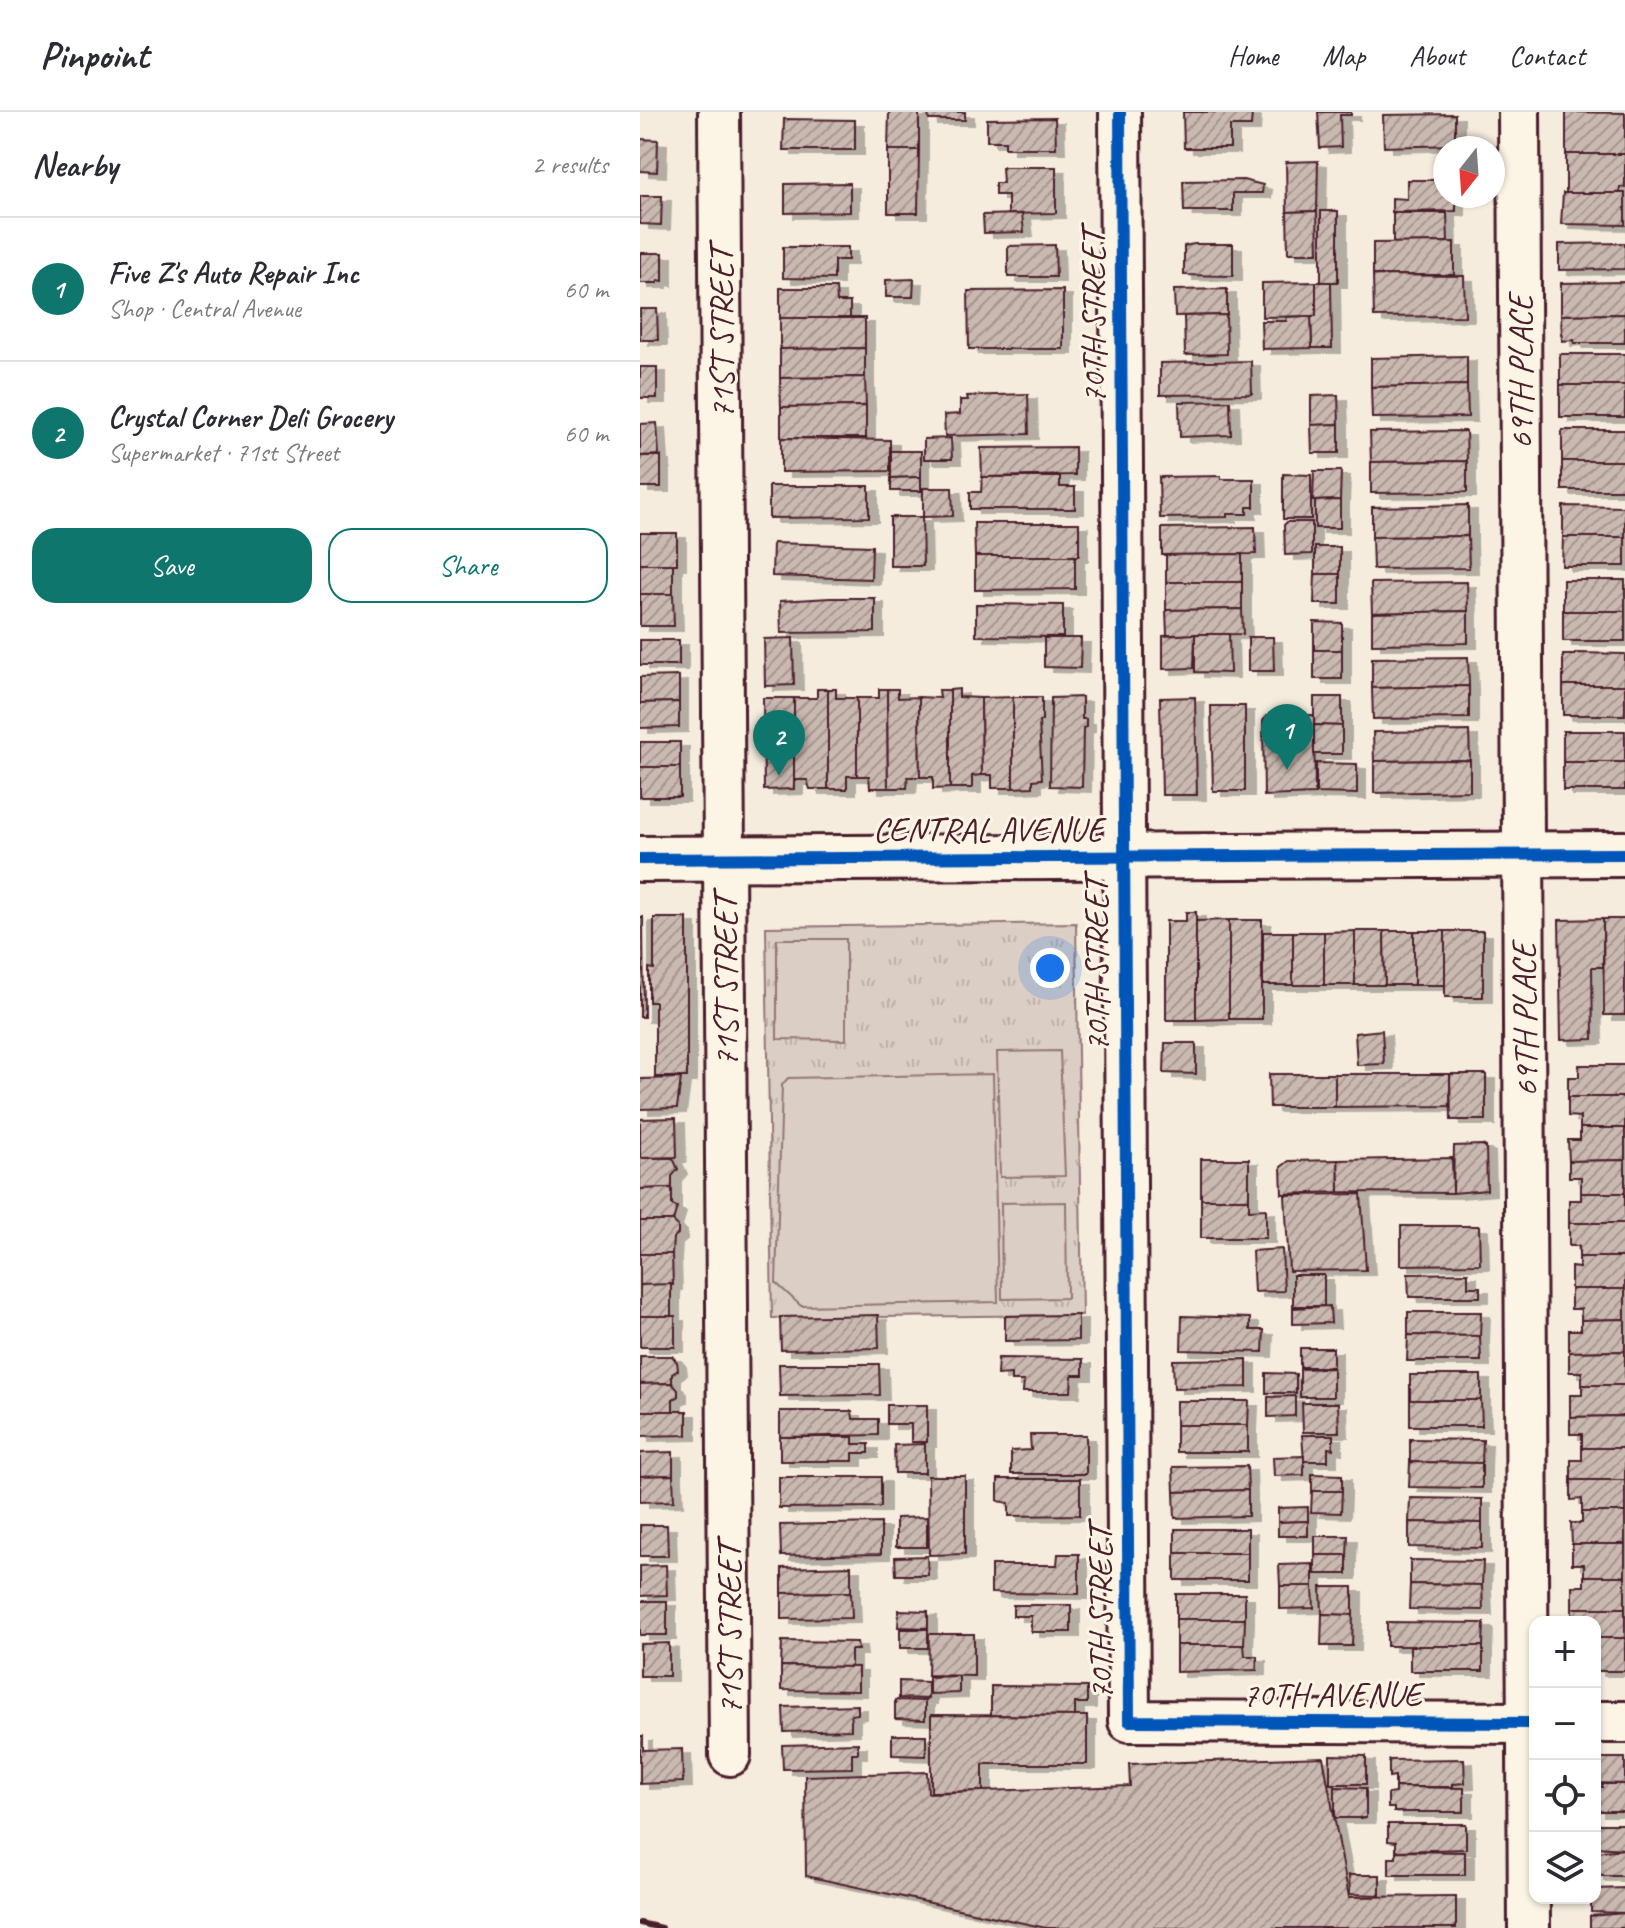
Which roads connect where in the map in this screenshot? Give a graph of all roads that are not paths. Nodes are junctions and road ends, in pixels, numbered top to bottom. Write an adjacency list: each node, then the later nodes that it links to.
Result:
1 (719, 112): 7 (street, 71ST STREET)
2 (1120, 112): 6 (street, 70TH STREET)
3 (1519, 112): 5 (street, 69TH PLACE)
4 (1625, 854): 5 (main road, CENTRAL AVENUE)
5 (1523, 855): 6 (main road, CENTRAL AVENUE); 9 (street, 69TH PLACE)
6 (1124, 856): 7 (main road, CENTRAL AVENUE); 10 (street, 70TH STREET)
7 (724, 858): 8 (main road, CENTRAL AVENUE); 14 (street, 71ST STREET)
8 (640, 859)
9 (1532, 1688)
10 (1129, 1721): 13 (street, 70TH AVENUE)
11 (1601, 1722): 12 (street)
12 (1625, 1722)
13 (1529, 1723)
14 (730, 1755)
15 (1531, 1760): 16 (street, 69TH PLACE)
16 (1529, 1928)

